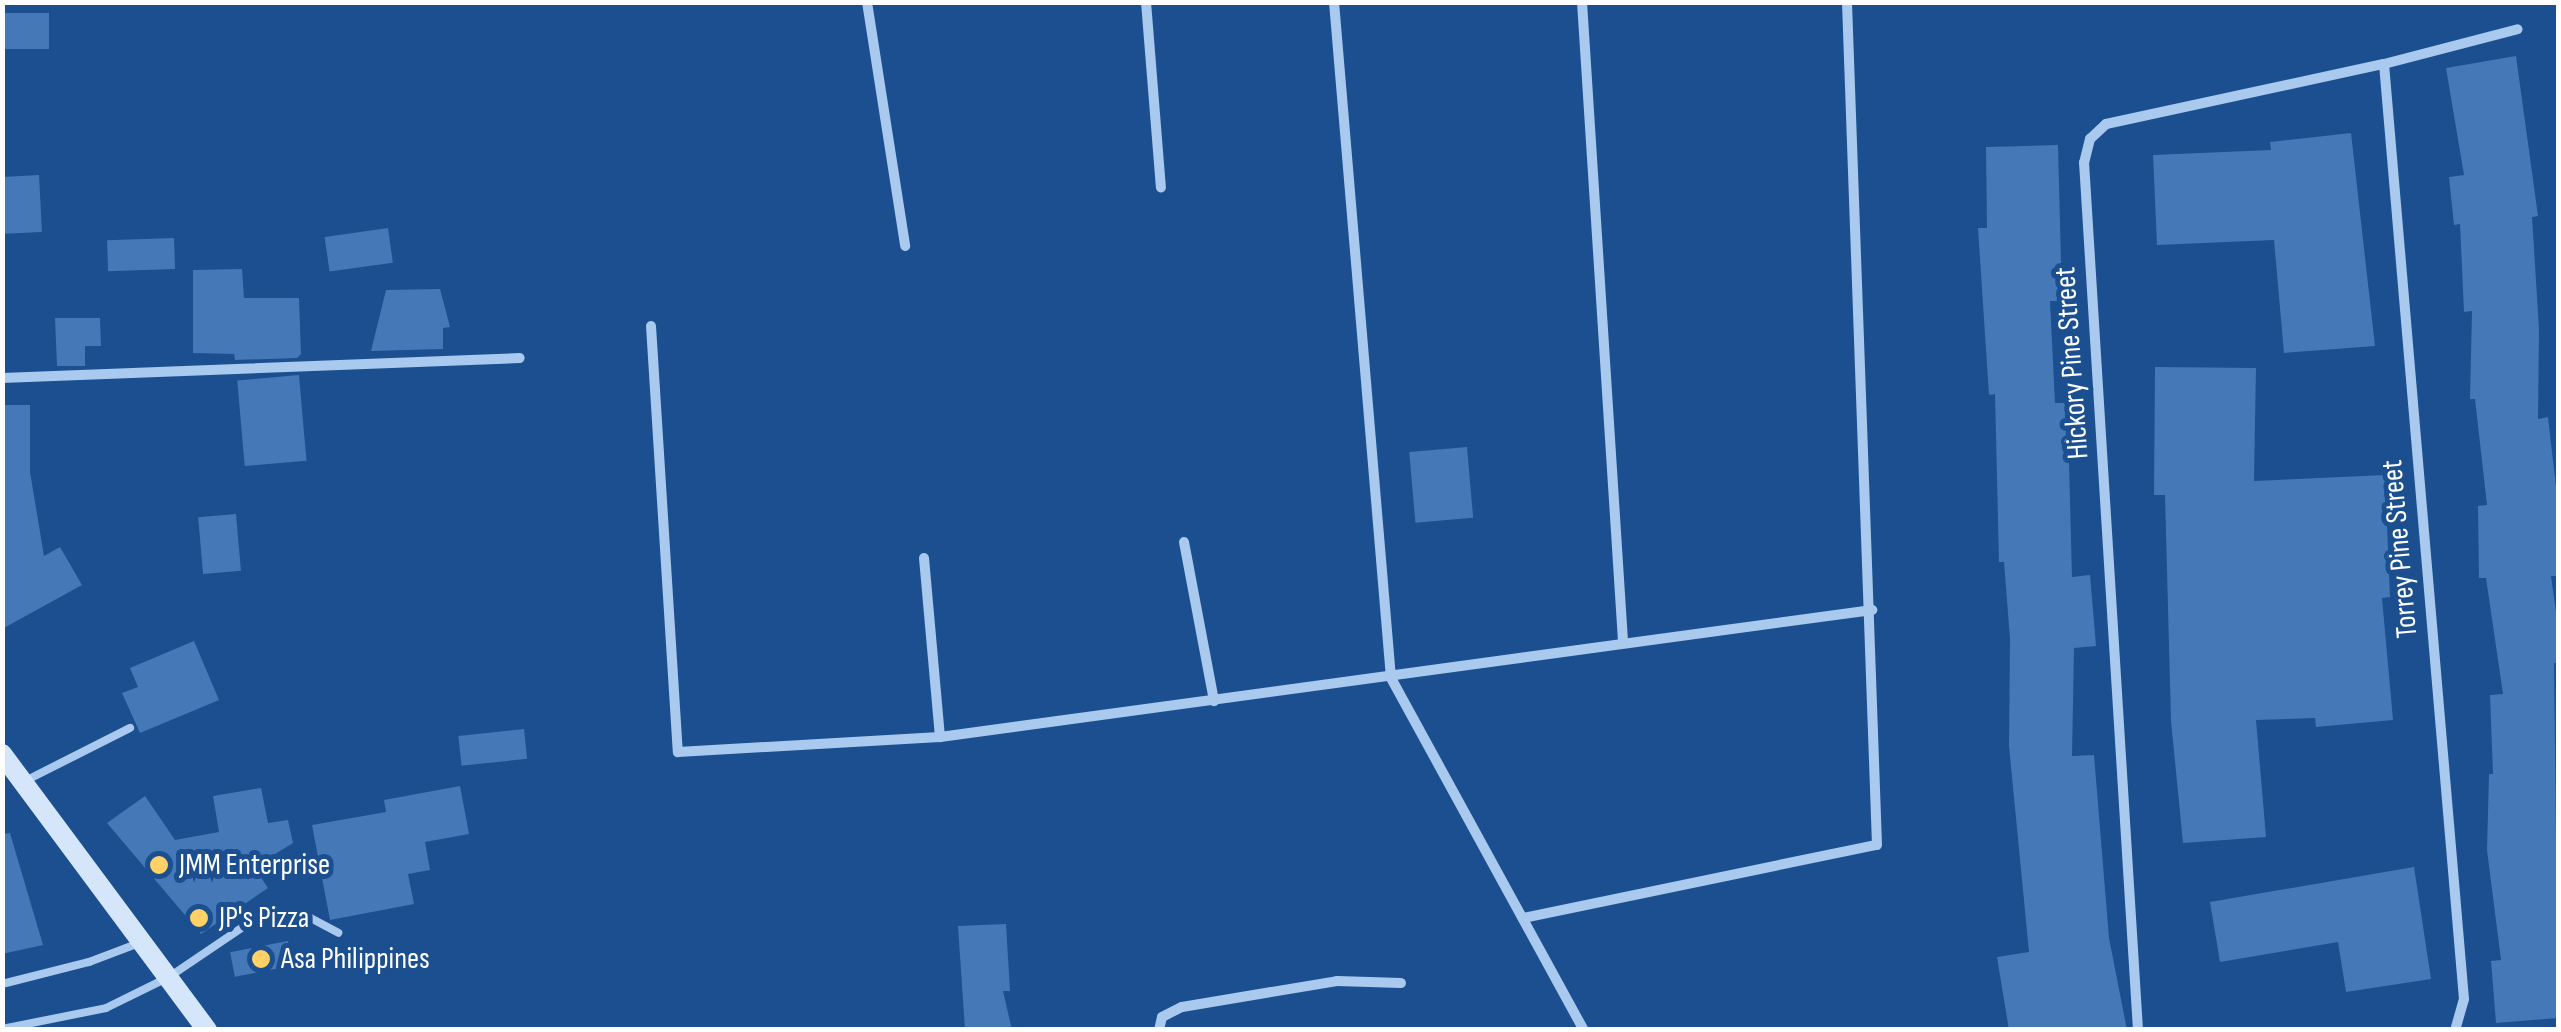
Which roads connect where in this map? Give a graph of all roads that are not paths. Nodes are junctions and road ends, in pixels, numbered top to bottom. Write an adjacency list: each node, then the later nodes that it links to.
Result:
1 (867, 2): 9 (street)
2 (1146, 2): 8 (street)
3 (1334, 2): 17 (street)
4 (1582, 2): 16 (street)
5 (1847, 2): 15 (street)
6 (2518, 29): 7 (street, Hickory Pine Street)
7 (2384, 64): 33 (street, Hickory Pine Street); 34 (street, Torrey Pine Street)
8 (1161, 187)
9 (904, 246)
10 (652, 326): 20 (street)
11 (520, 358): 12 (street)
12 (2, 378)
13 (1184, 542): 18 (street)
14 (924, 558): 20 (street)
15 (1872, 610): 16 (street); 23 (street)
16 (1623, 641): 17 (street)
17 (1391, 678): 18 (street); 23 (street)
18 (1214, 702): 20 (street)
19 (130, 728): 22 (lane)
20 (940, 738)
21 (2, 754): 22 (main road)
22 (24, 782): 25 (main road)
23 (1523, 918): 32 (street)
24 (338, 933): 26 (lane)
25 (144, 941): 26 (main road); 28 (lane)
26 (169, 977): 29 (lane); 30 (main road)
27 (1402, 983): 31 (street)
28 (2, 984)
29 (2, 1029)
30 (207, 1030)
31 (1159, 1030)
32 (1584, 1030)
33 (2138, 1030)
34 (2454, 1030)

